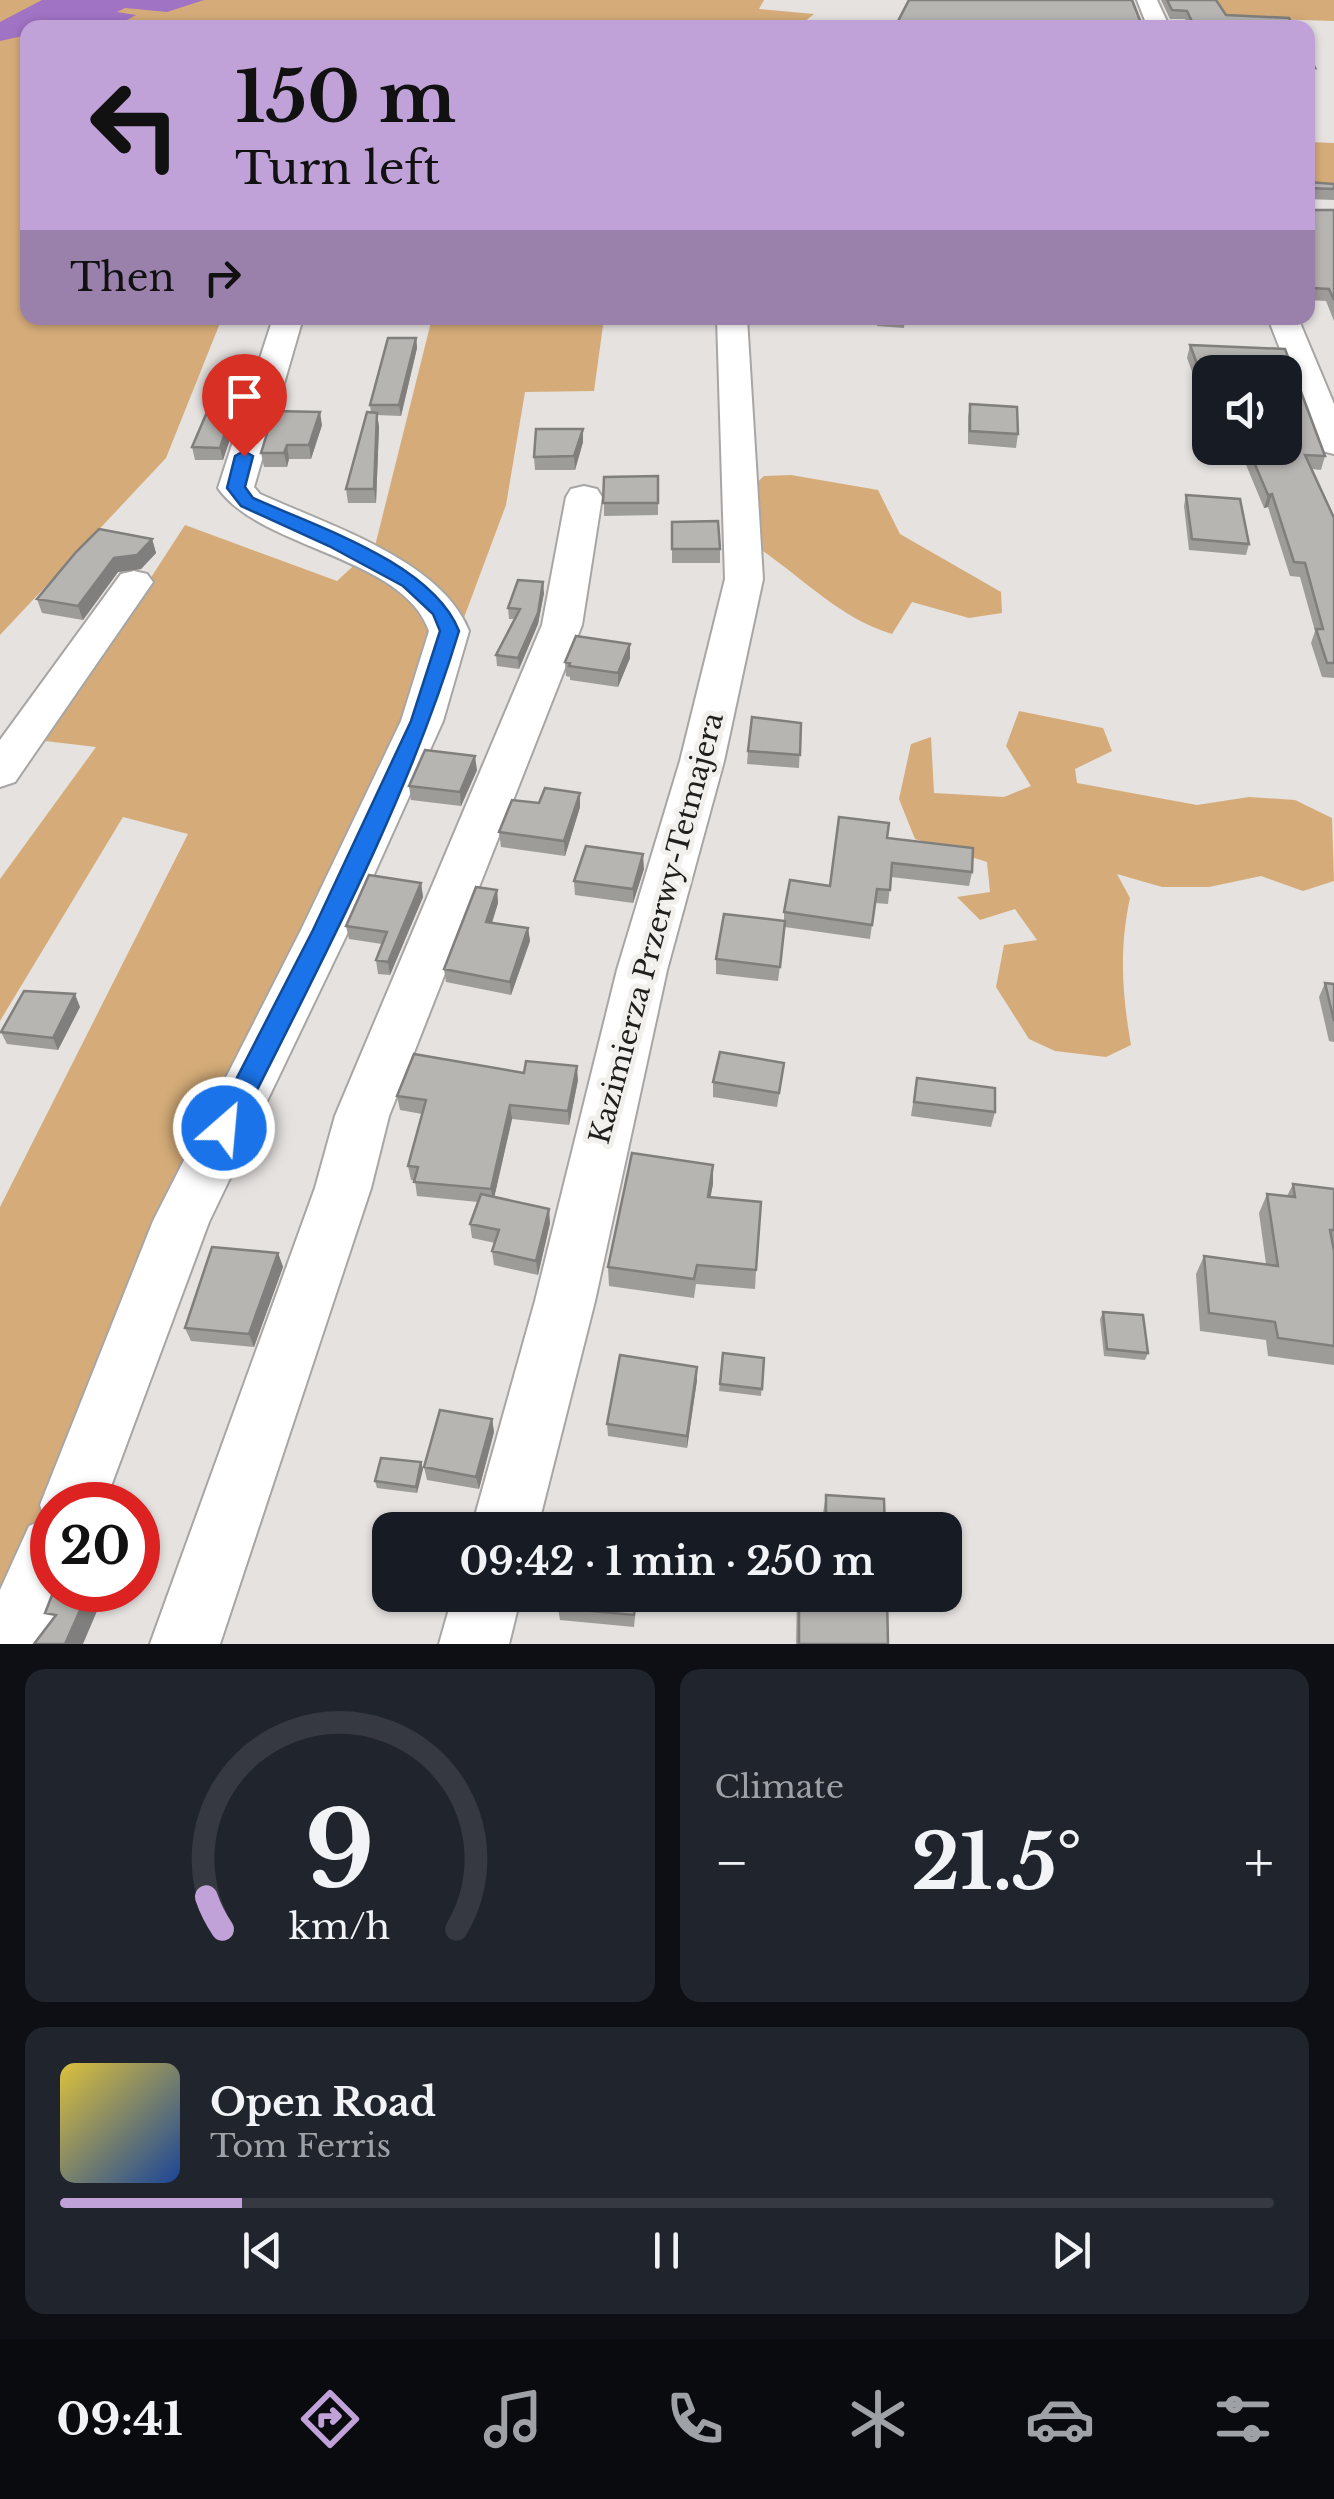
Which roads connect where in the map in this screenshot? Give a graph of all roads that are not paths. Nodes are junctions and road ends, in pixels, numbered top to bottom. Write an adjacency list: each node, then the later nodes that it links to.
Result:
1 (286, 325): 8 (street)
2 (732, 325): 9 (street, Kazimierza Przerwy-Tetmajera)
3 (1286, 325): 4 (street)
4 (1334, 444)
5 (584, 497): 13 (street)
6 (134, 582): 7 (street)
7 (0, 772)
8 (81, 1482)
9 (509, 1512)
10 (30, 1600): 12 (street)
11 (482, 1612): 14 (street)
12 (11, 1644)
13 (185, 1644)
14 (474, 1644)

